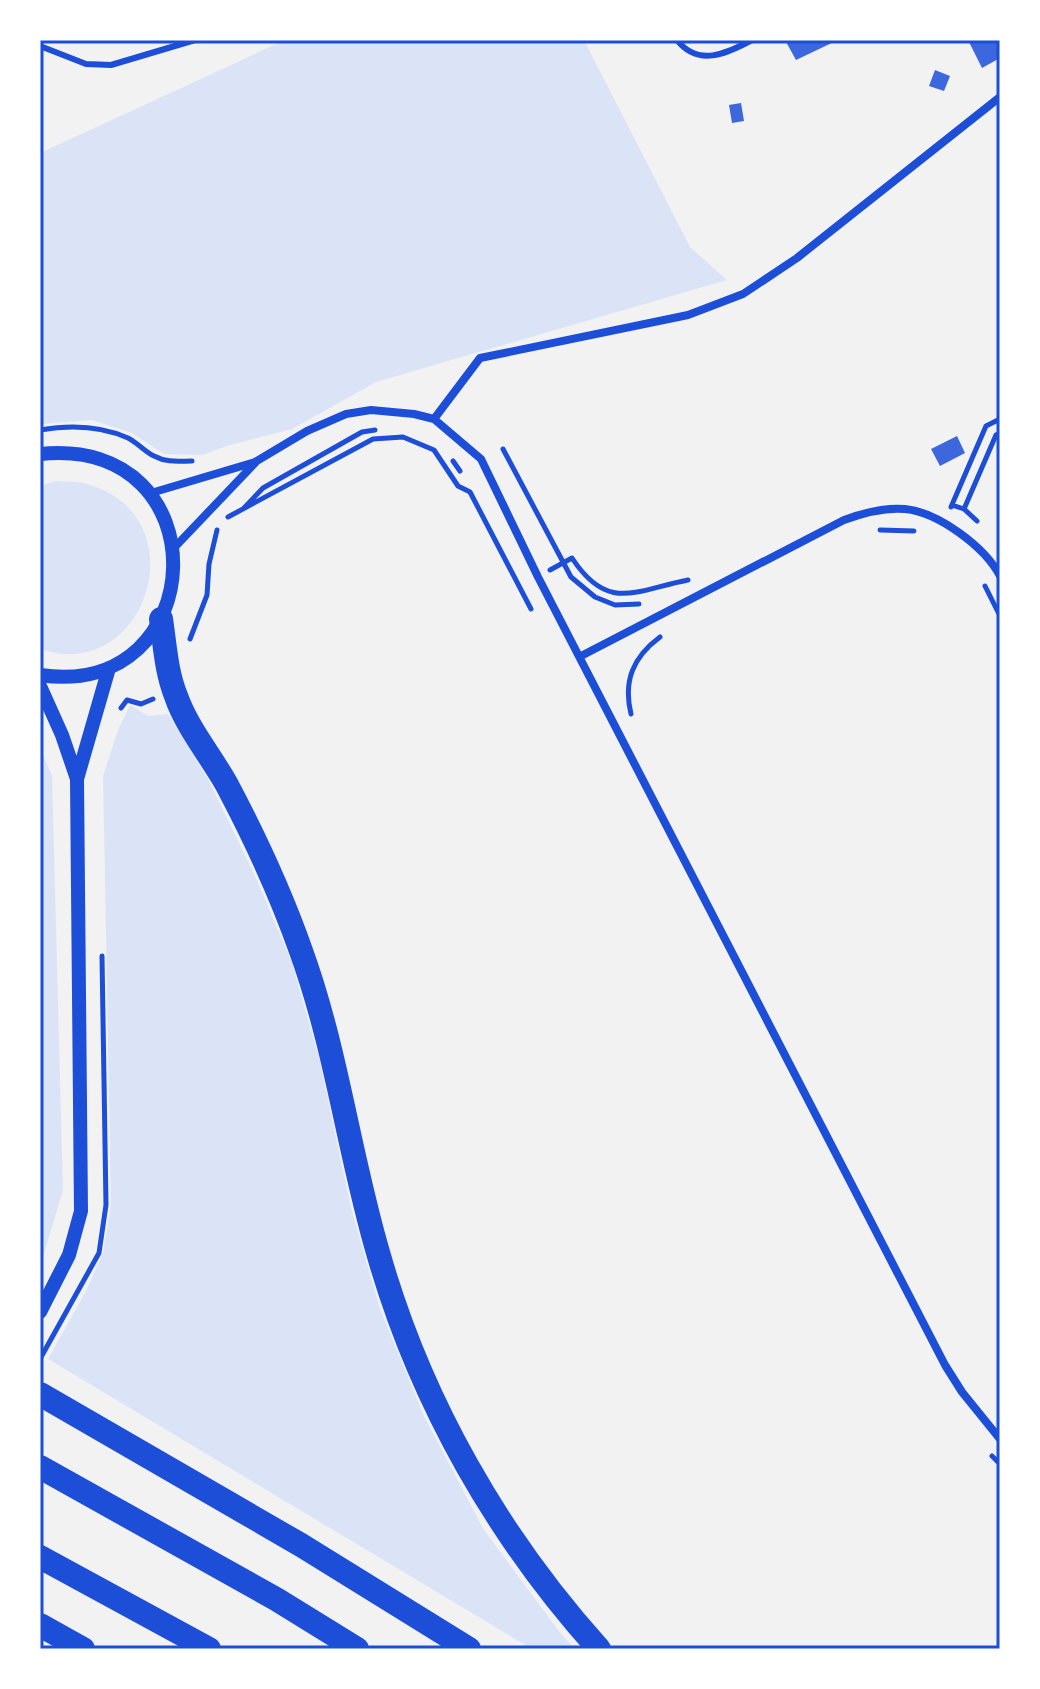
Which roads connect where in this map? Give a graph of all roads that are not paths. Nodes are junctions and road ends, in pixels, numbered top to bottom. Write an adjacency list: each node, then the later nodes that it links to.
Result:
1 (195, 40): 4 (lane)
2 (677, 40): 3 (lane)
3 (752, 40)
4 (40, 46)
5 (1000, 97): 6 (street)
6 (434, 419): 8 (street); 13 (street)
7 (40, 454): 9 (street)
8 (255, 462): 9 (street); 10 (street)
9 (151, 493): 10 (street)
10 (173, 549): 12 (street)
11 (1000, 576): 13 (street)
12 (161, 619): 14 (street); 28 (highway)
13 (581, 656): 20 (street)
14 (109, 668): 15 (street); 17 (street)
15 (40, 675)
16 (40, 686): 17 (street)
17 (77, 779): 18 (street)
18 (43, 1307)
19 (40, 1394): 27 (highway)
20 (1000, 1439)
21 (40, 1467): 26 (highway)
22 (40, 1557): 25 (highway)
23 (40, 1625): 24 (highway)
24 (83, 1649)
25 (209, 1649)
26 (357, 1649)
27 (469, 1649)
28 (599, 1649)

